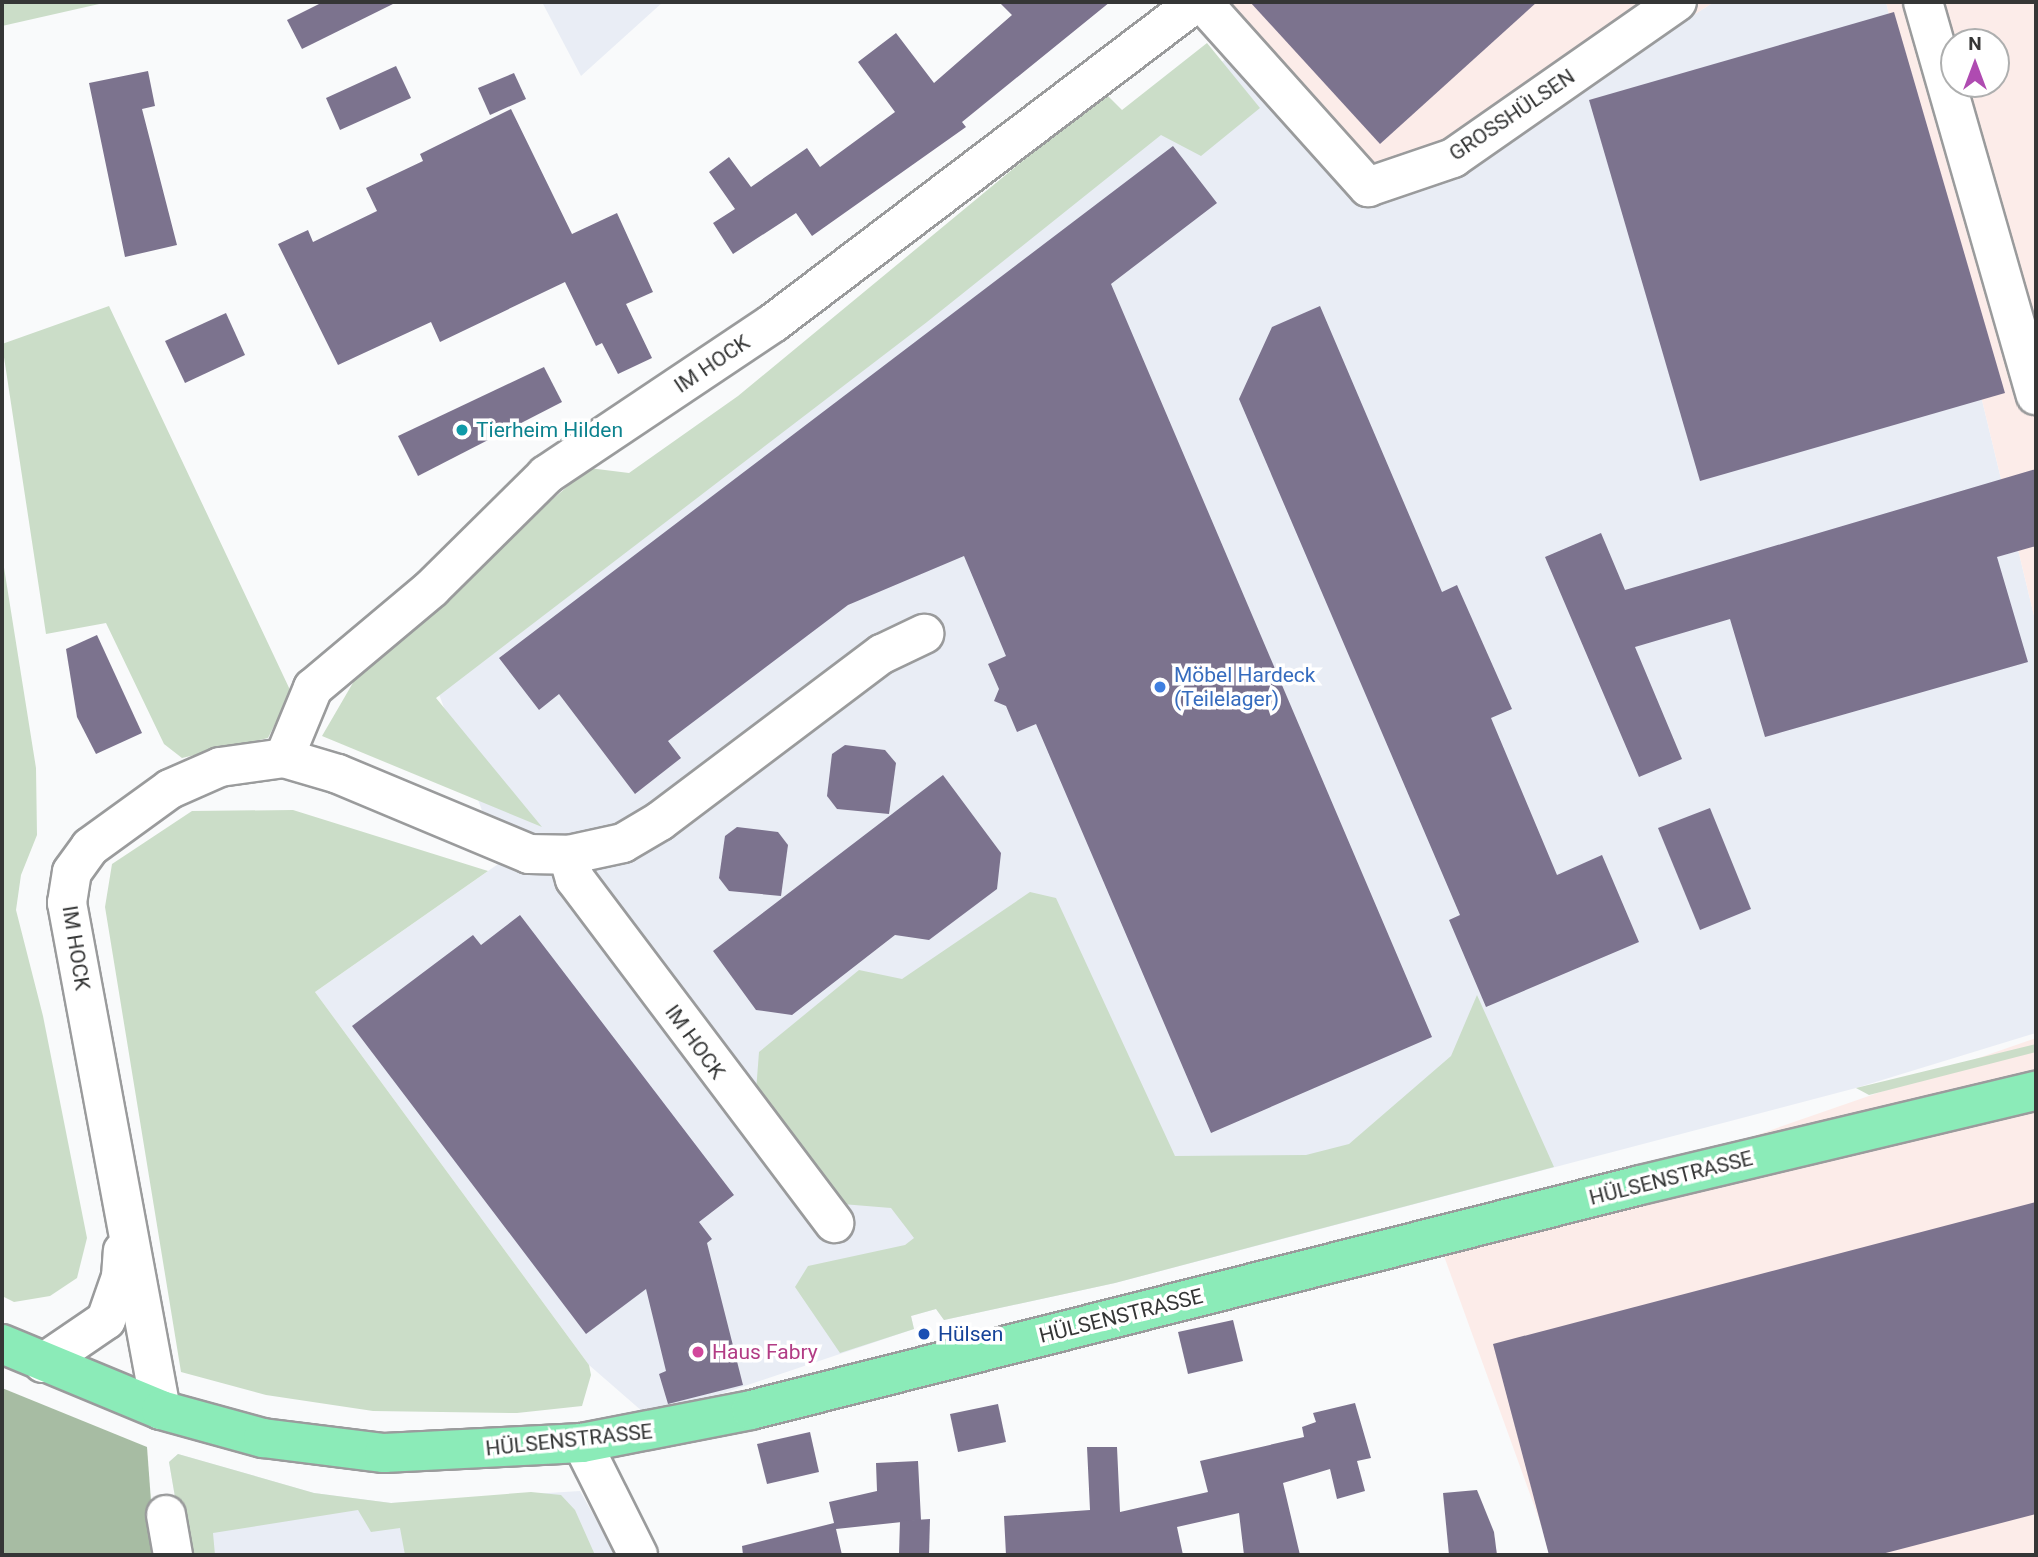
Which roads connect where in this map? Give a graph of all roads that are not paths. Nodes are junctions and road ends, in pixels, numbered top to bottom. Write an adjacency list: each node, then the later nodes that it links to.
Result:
1 (1677, 2): 3 (street, GROSSHÜLSEN)
2 (1923, 2): 4 (street)
3 (1194, 6): 6 (street, IM HOCK)
4 (2036, 395)
5 (924, 634): 7 (street, IM HOCK)
6 (284, 758): 7 (street, IM HOCK); 10 (street, IM HOCK)
7 (568, 855): 9 (street, IM HOCK)
8 (2036, 1091): 14 (main road, HÜLSENSTRASSE)
9 (834, 1223)
10 (125, 1228): 12 (street, IM HOCK); 13 (street, IM HOCK)
11 (2, 1344): 12 (main road, HÜLSENSTRASSE)
12 (43, 1363): 13 (main road, HÜLSENSTRASSE)
13 (161, 1410): 14 (main road, HÜLSENSTRASSE)
14 (582, 1443): 17 (street)
15 (166, 1515): 16 (street)
16 (173, 1555)
17 (638, 1555)

